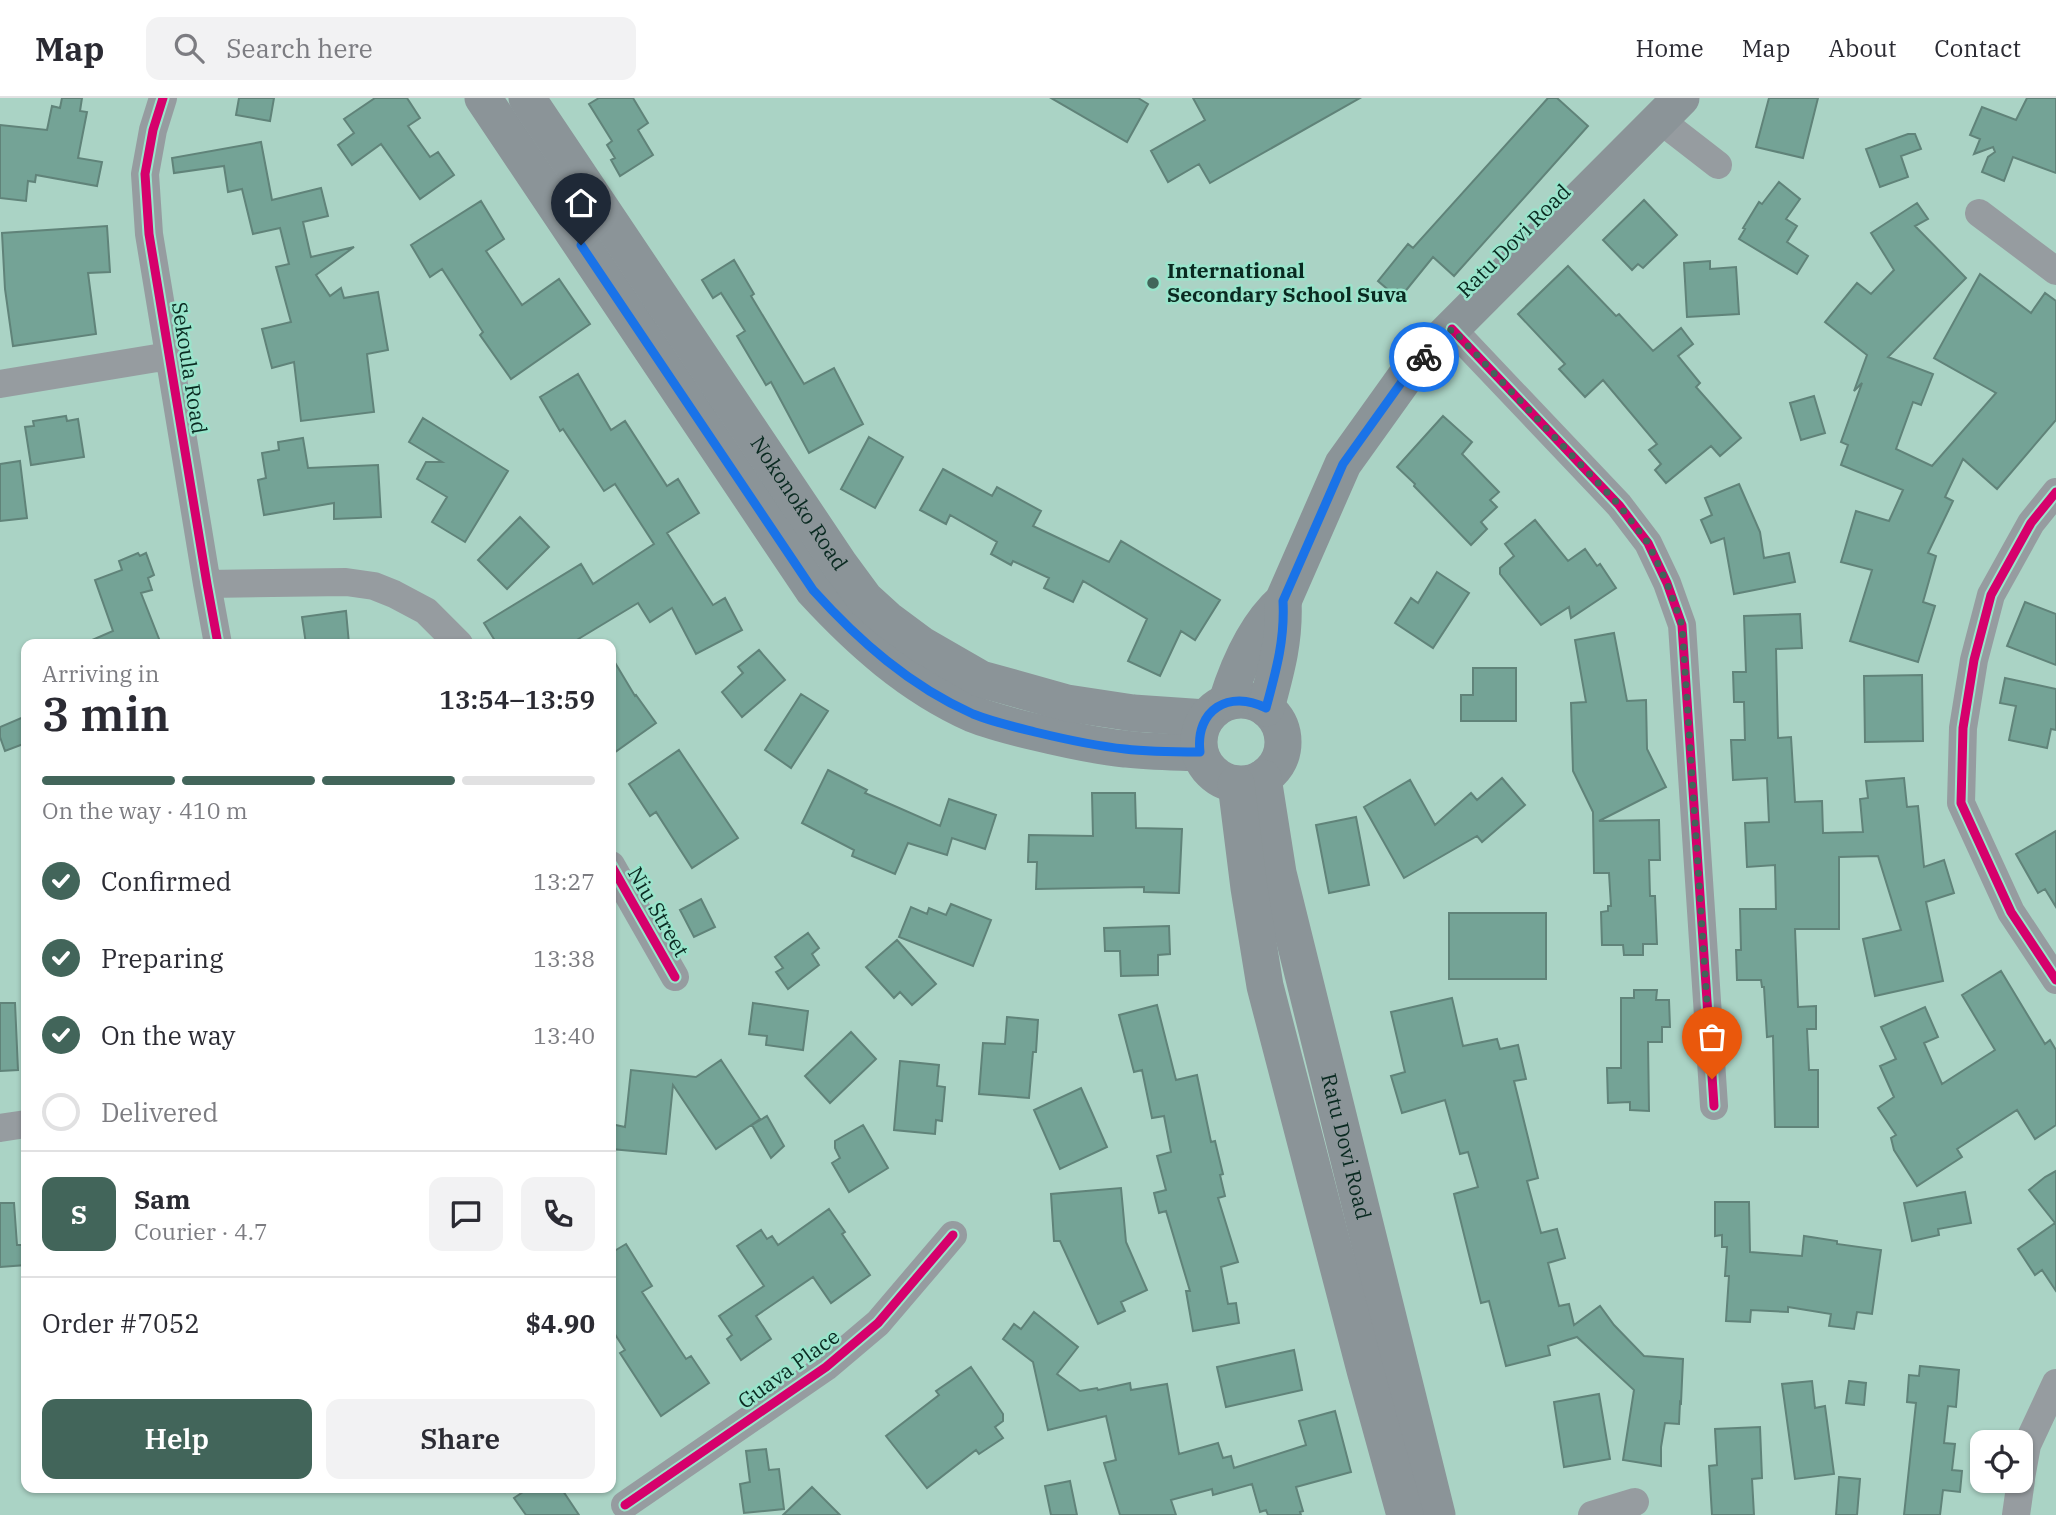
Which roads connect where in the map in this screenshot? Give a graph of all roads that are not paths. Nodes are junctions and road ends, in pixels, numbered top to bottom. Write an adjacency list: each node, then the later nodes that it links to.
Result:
1 (163, 98): 9 (street, Sekoula Road)
2 (483, 98): 17 (main road, Nokonoko Road)
3 (527, 98): 17 (main road, Nokonoko Road)
4 (1671, 109): 5 (street); 8 (main road, Ratu Dovi Road)
5 (1718, 166)
6 (1979, 213): 7 (street)
7 (2056, 271)
8 (1452, 329): 13 (main road, Ratu Dovi Road); 22 (street)
9 (169, 356): 10 (street); 12 (street, Sekoula Road)
10 (0, 384)
11 (2056, 492): 21 (street)
12 (206, 584): 14 (street, Sekoula Road); 15 (street)
13 (1283, 601): 16 (main road, Ratu Dovi Road); 17 (main road, Ratu Dovi Road)
14 (217, 639)
15 (454, 639)
16 (1266, 708): 17 (main road); 18 (main road)
17 (1211, 724): 18 (main road)
18 (1250, 781): 31 (main road, Ratu Dovi Road); 32 (main road, Ratu Dovi Road)
19 (616, 874): 20 (street, Niu Street)
20 (674, 977)
21 (2056, 980)
22 (1714, 1106)
23 (21, 1125): 24 (street)
24 (0, 1128)
25 (953, 1236): 29 (street, Guava Place)
26 (2056, 1383): 27 (street)
27 (2033, 1431)
28 (2019, 1493): 34 (street)
29 (623, 1502)
30 (1635, 1502): 33 (street)
31 (1405, 1515)
32 (1437, 1515)
33 (1592, 1515)
34 (2016, 1515)

